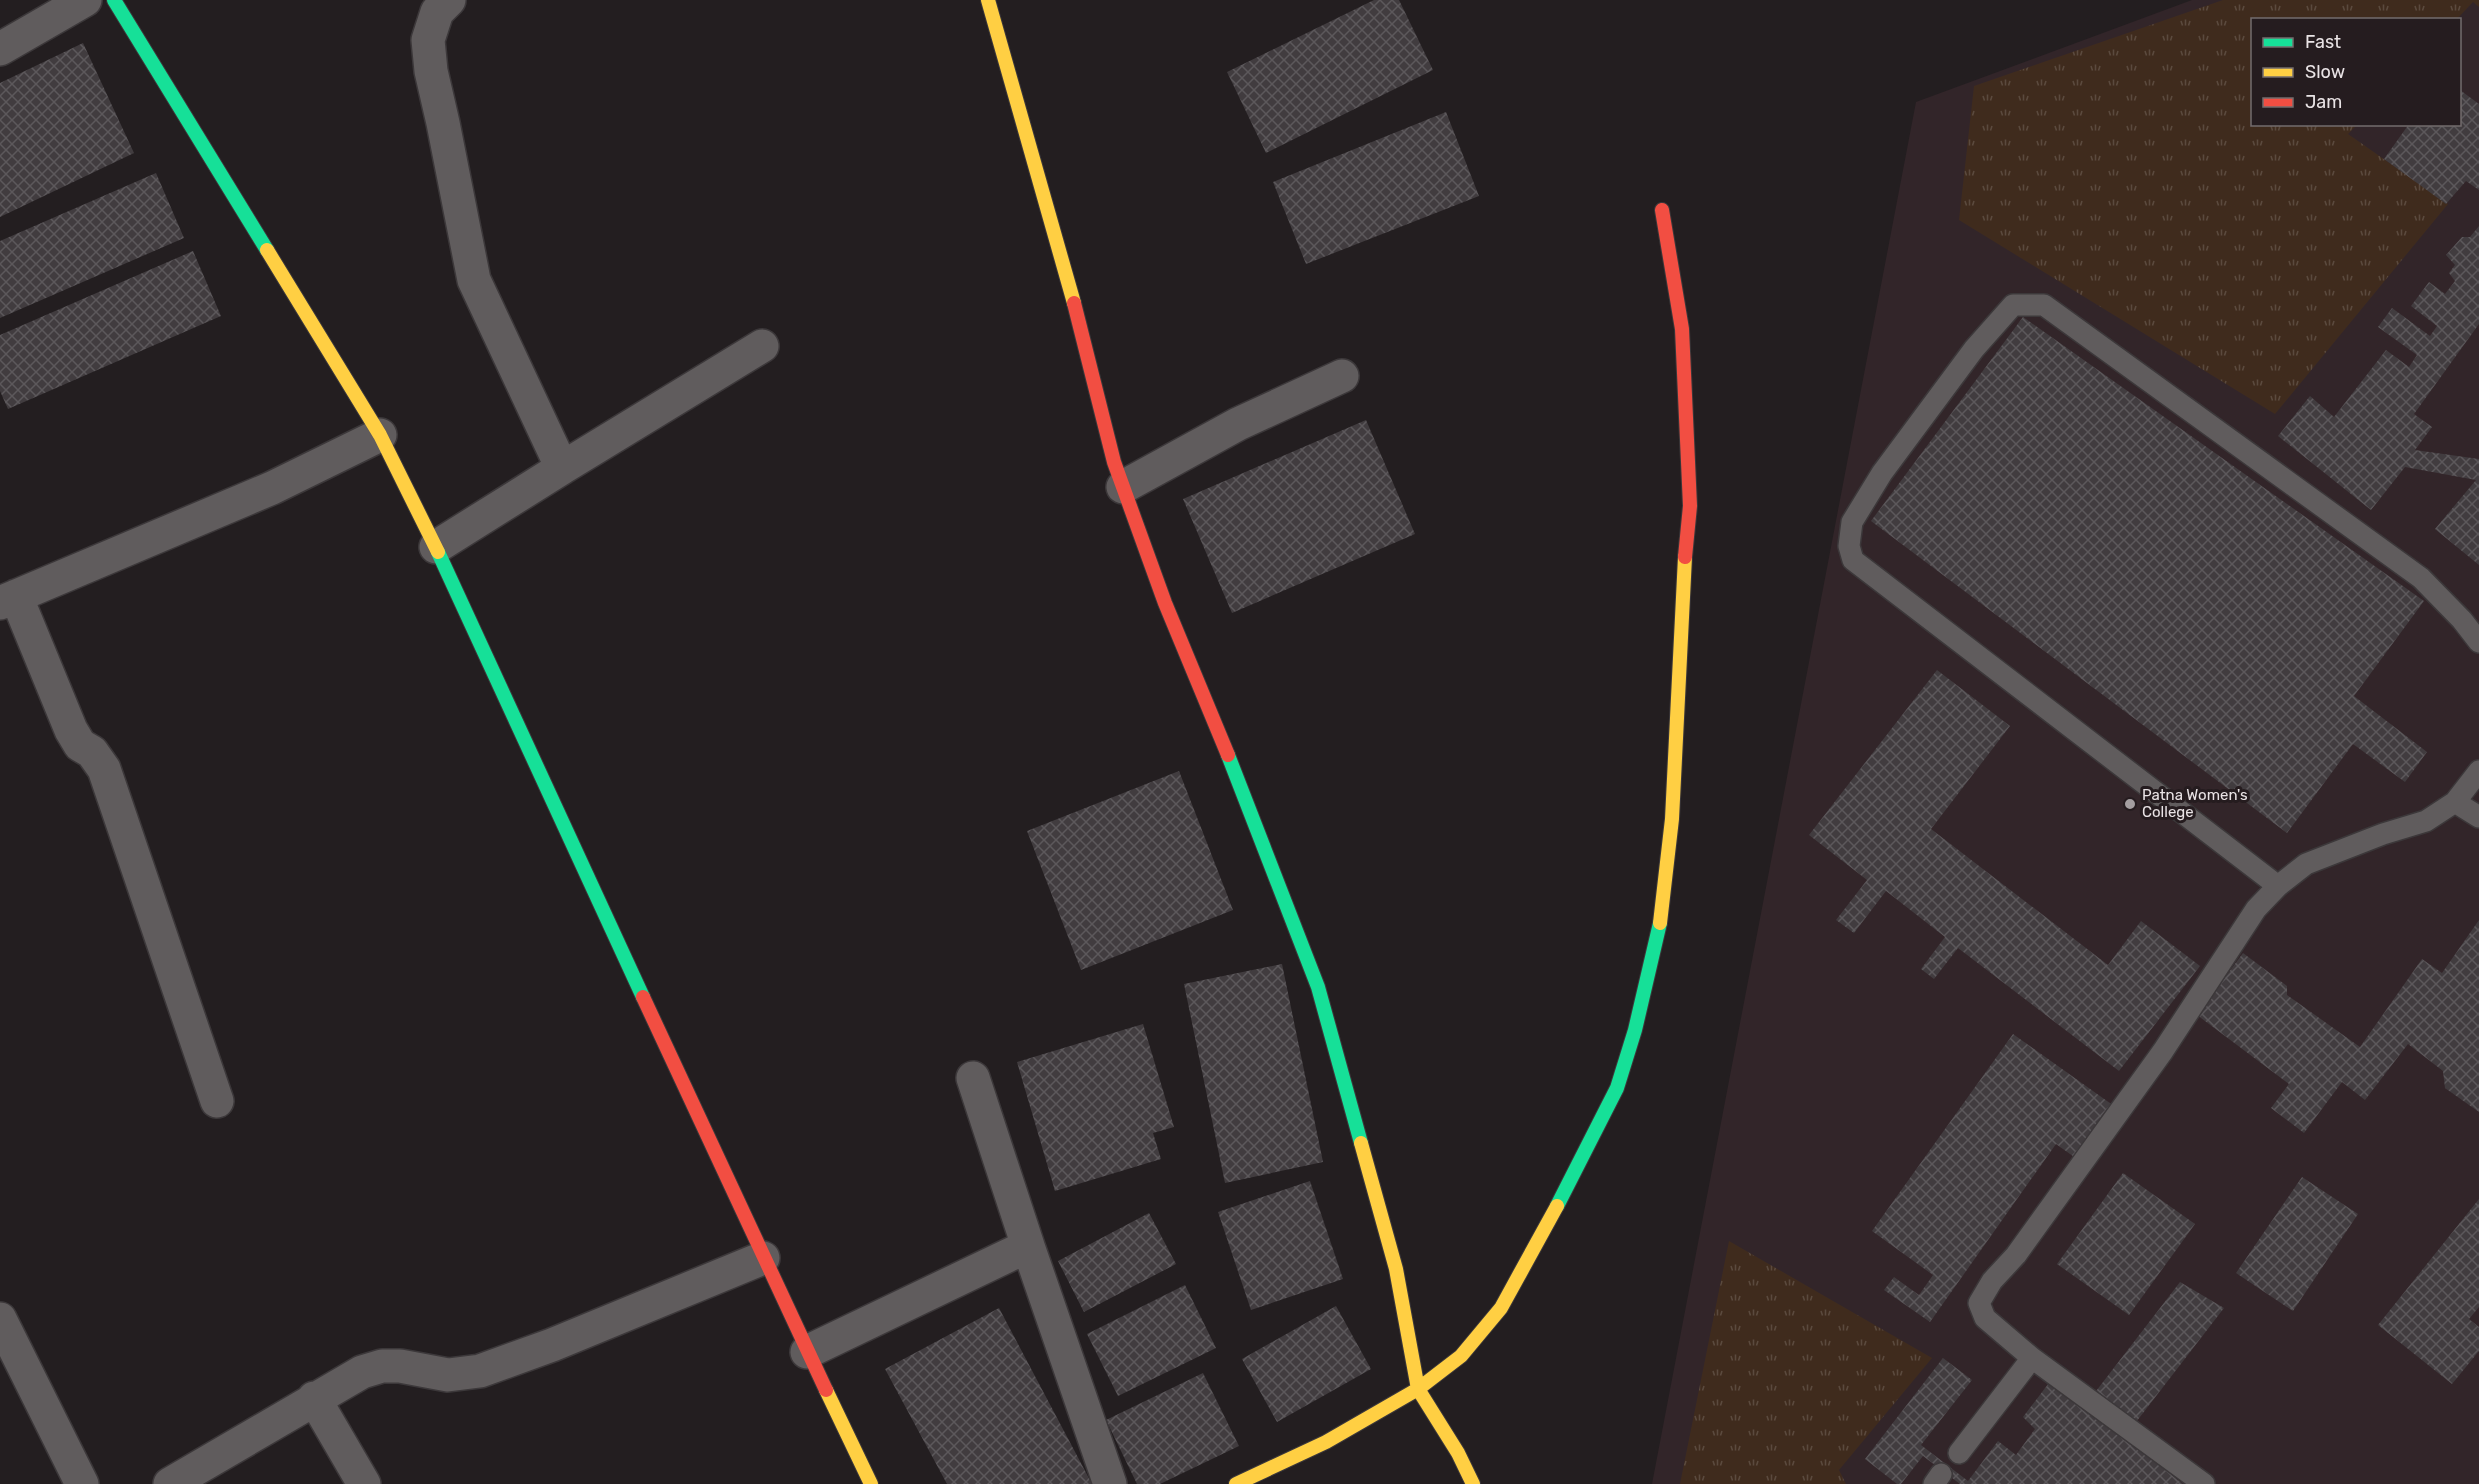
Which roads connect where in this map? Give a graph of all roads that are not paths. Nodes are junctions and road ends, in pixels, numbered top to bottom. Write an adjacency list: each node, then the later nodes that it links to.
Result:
1 (85, 0): 5 (street)
2 (114, 0): 9 (street)
3 (449, 0): 10 (street)
4 (988, 0): 11 (street)
5 (0, 49)
6 (1662, 210): 26 (street)
7 (762, 346): 10 (street)
8 (1342, 376): 11 (street)
9 (380, 435): 12 (street); 13 (street)
10 (562, 468): 12 (street)
11 (1123, 487): 26 (street)
12 (436, 547): 22 (street)
13 (8, 600): 20 (street)
14 (2479, 642): 18 (lane)
15 (2479, 771): 16 (lane)
16 (2455, 802): 17 (lane); 18 (lane)
17 (2479, 817)
18 (2278, 886): 25 (lane)
19 (973, 1078): 21 (street)
20 (217, 1101)
21 (1028, 1246): 24 (street); 33 (street)
22 (764, 1258): 24 (street); 27 (street)
23 (0, 1319): 29 (street)
24 (807, 1352): 32 (street)
25 (2032, 1358): 28 (lane); 36 (lane)
26 (1418, 1389): 34 (street); 35 (street)
27 (314, 1398): 30 (street); 31 (street)
28 (1959, 1453)
29 (82, 1484)
30 (170, 1484)
31 (364, 1484)
32 (871, 1484)
33 (1110, 1484)
34 (1236, 1484)
35 (1473, 1484)
36 (2204, 1484)

